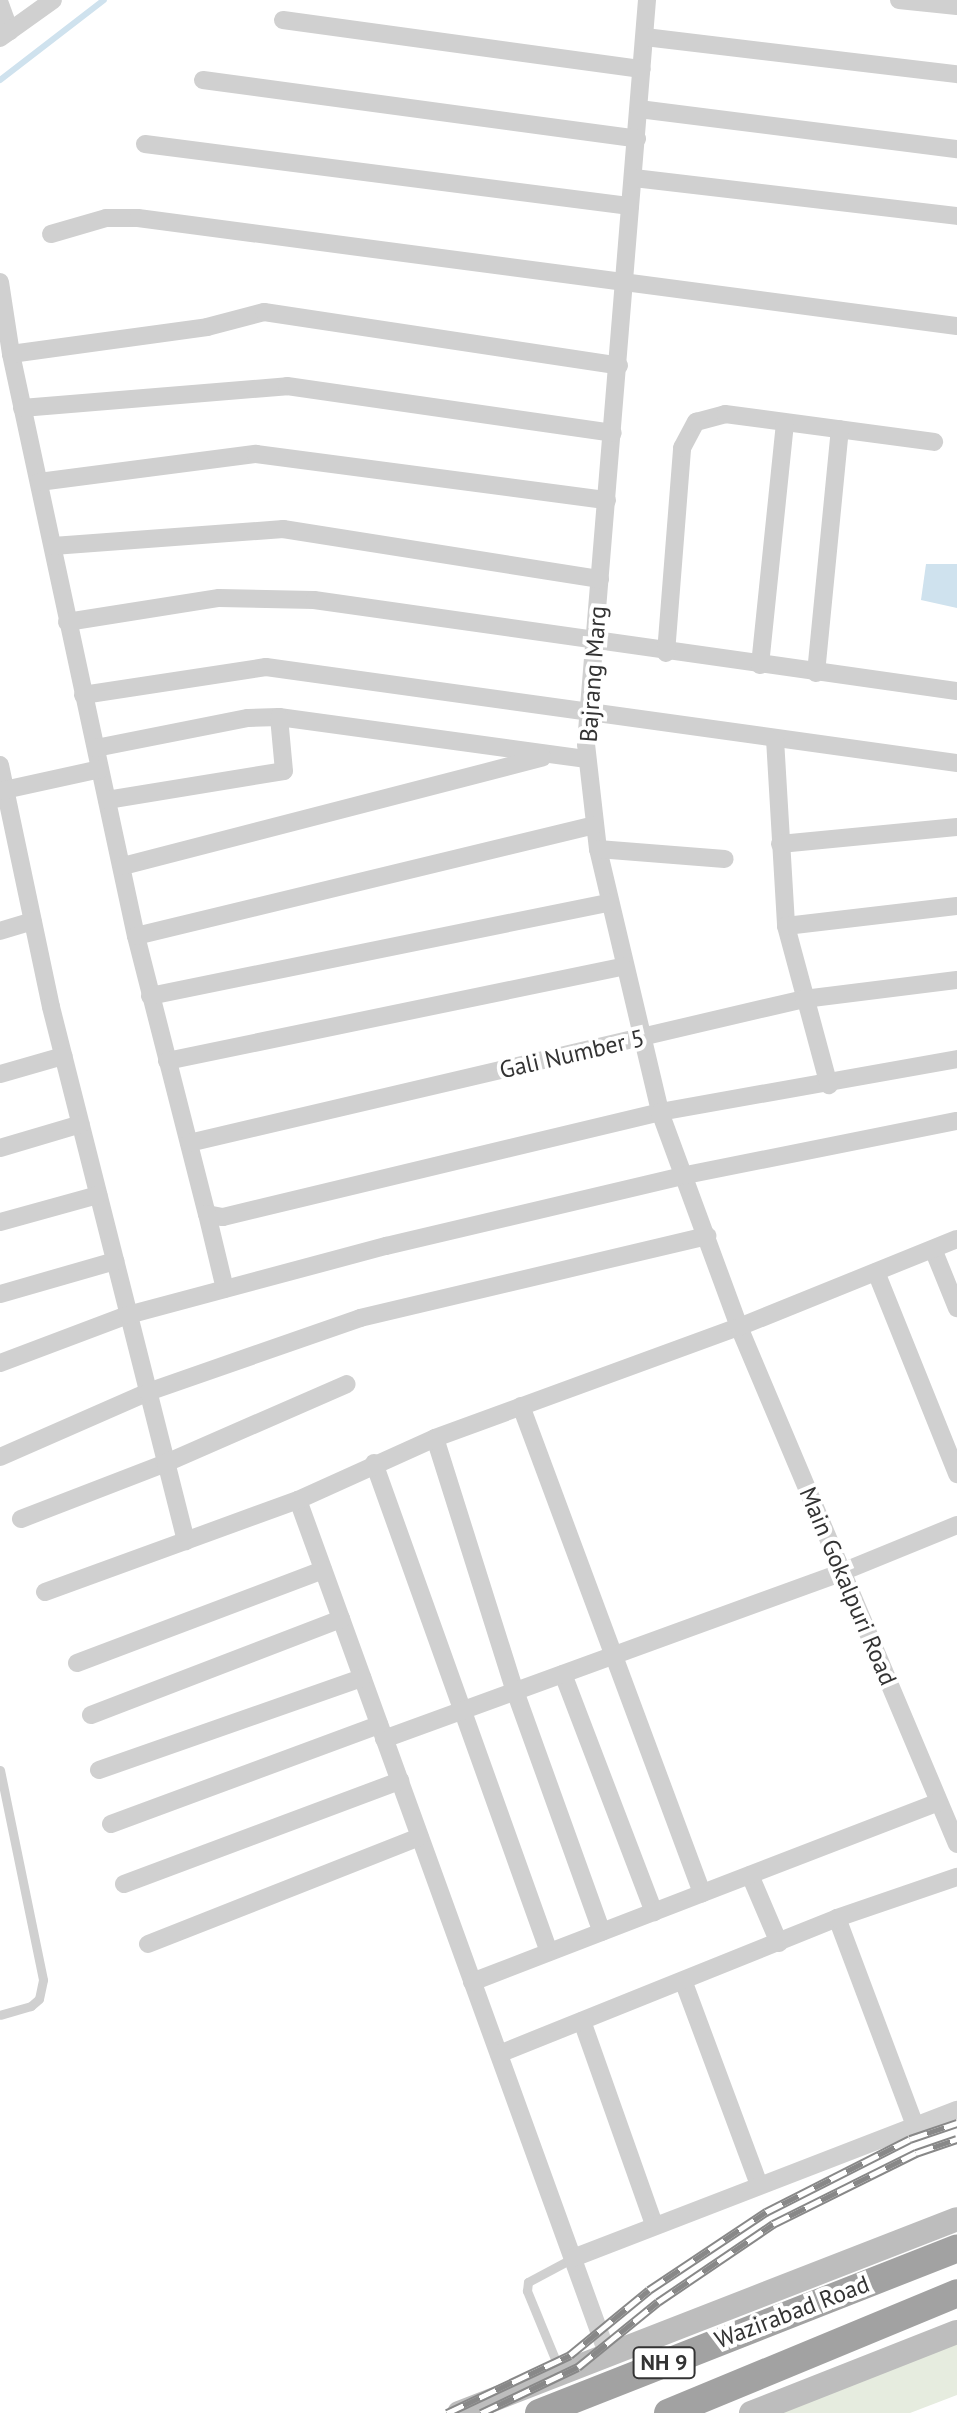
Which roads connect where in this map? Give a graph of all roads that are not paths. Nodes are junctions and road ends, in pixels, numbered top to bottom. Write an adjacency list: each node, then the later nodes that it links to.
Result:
1 (53, 0): 7 (street)
2 (646, 0): 8 (street, Bajrang Marg)
3 (899, 0): 5 (street)
4 (0, 4): 7 (street)
5 (957, 6)
6 (283, 20): 9 (street)
7 (5, 35)
8 (645, 37): 9 (street, Bajrang Marg); 10 (street)
9 (642, 69): 12 (street, Bajrang Marg)
10 (957, 74)
11 (203, 80): 13 (street)
12 (639, 109): 13 (street, Bajrang Marg); 15 (street)
13 (637, 139): 16 (street, Bajrang Marg)
14 (145, 144): 17 (street)
15 (957, 149)
16 (634, 178): 17 (street, Bajrang Marg); 18 (street)
17 (630, 206): 21 (street, Bajrang Marg)
18 (957, 216)
19 (51, 234): 21 (street)
20 (0, 282): 23 (street)
21 (623, 284): 22 (street); 24 (street, Bajrang Marg)
22 (957, 326)
23 (11, 354): 24 (street); 25 (street)
24 (619, 366): 28 (street, Bajrang Marg)
25 (22, 408): 28 (street); 30 (street)
26 (785, 423): 27 (street); 36 (street); 37 (street)
27 (840, 429): 29 (street); 38 (street)
28 (613, 433): 31 (street, Bajrang Marg)
29 (934, 442)
30 (39, 482): 31 (street); 32 (street)
31 (607, 500): 33 (street, Bajrang Marg)
32 (53, 546): 33 (street); 34 (street)
33 (600, 579): 35 (street, Bajrang Marg)
34 (67, 622): 35 (street); 40 (street)
35 (595, 643): 36 (street); 41 (street, Bajrang Marg)
36 (666, 653): 37 (street)
37 (760, 665): 38 (street)
38 (816, 673): 39 (street)
39 (957, 691)
40 (83, 695): 41 (street); 44 (street)
41 (589, 713): 43 (street); 46 (street, Bajrang Marg)
42 (279, 717): 44 (street); 45 (street); 51 (street)
43 (775, 739): 47 (street); 54 (street)
44 (96, 748): 49 (street)
45 (552, 755): 46 (street); 59 (street)
46 (587, 759): 52 (street, Bajrang Marg)
47 (957, 763)
48 (0, 765): 50 (street)
49 (100, 769): 50 (street); 51 (street)
50 (3, 790): 56 (street)
51 (107, 800): 59 (street)
52 (594, 825): 55 (street, Bajrang Marg); 65 (street)
53 (957, 827): 54 (street)
54 (780, 844): 63 (street)
55 (598, 849): 57 (street); 60 (street, Bajrang Marg)
56 (19, 857): 58 (street); 62 (street)
57 (725, 859)
58 (0, 863)
59 (123, 866): 65 (street)
60 (609, 903): 66 (street, Bajrang Marg); 68 (street)
61 (957, 906): 63 (street)
62 (33, 921): 64 (street); 71 (street)
63 (786, 926): 69 (street)
64 (0, 931)
65 (136, 936): 68 (street)
66 (622, 967): 70 (street, Bajrang Marg); 73 (street)
67 (957, 980): 69 (street, Gali Number 5)
68 (150, 996): 73 (street)
69 (804, 999): 70 (street, Gali Number 5); 75 (street)
70 (640, 1038): 76 (street, Bajrang Marg); 79 (street, Gali Number 5)
71 (63, 1056): 74 (street); 78 (street)
72 (957, 1059): 75 (street)
73 (167, 1061): 79 (street)
74 (0, 1074)
75 (829, 1085): 76 (street)
76 (660, 1112): 81 (street, Bajrang Marg); 83 (street)
77 (957, 1121): 81 (street)
78 (81, 1124): 80 (street); 82 (street)
79 (189, 1143): 83 (street)
80 (0, 1148)
81 (686, 1175): 85 (street, Bajrang Marg); 90 (street)
82 (98, 1195): 84 (street); 88 (street)
83 (207, 1214): 90 (street)
84 (0, 1222)
85 (707, 1236): 94 (street, Bajrang Marg); 97 (street)
86 (957, 1239): 87 (street)
87 (933, 1249): 89 (street); 92 (street)
88 (115, 1261): 91 (street); 93 (street)
89 (876, 1272): 94 (street); 103 (street)
90 (225, 1289): 93 (street)
91 (0, 1294)
92 (957, 1308)
93 (129, 1315): 95 (street); 97 (street)
94 (739, 1327): 98 (street); 109 (street, Main Gokalpuri Road)
95 (0, 1363)
96 (347, 1384): 101 (street)
97 (148, 1392): 100 (street); 101 (street)
98 (521, 1406): 99 (street); 112 (street)
99 (435, 1438): 102 (street); 116 (street)
100 (0, 1457)
101 (166, 1463): 105 (street); 107 (street)
102 (374, 1463): 104 (street); 117 (street)
103 (957, 1474)
104 (298, 1500): 107 (street); 108 (street)
105 (21, 1519)
106 (957, 1525): 109 (street)
107 (186, 1541): 110 (street)
108 (323, 1570): 111 (street); 113 (street)
109 (842, 1572): 112 (street); 123 (street, Main Gokalpuri Road)
110 (45, 1592)
111 (341, 1619): 115 (street); 118 (street)
112 (614, 1655): 114 (street); 130 (street)
113 (77, 1663)
114 (563, 1674): 116 (street); 131 (street)
115 (362, 1678): 119 (street); 121 (street)
116 (515, 1691): 117 (street); 133 (street)
117 (459, 1711): 119 (street); 136 (street)
118 (91, 1715)
119 (382, 1732): 122 (street); 124 (street)
120 (0, 1770): 139 (lane)
121 (99, 1770)
122 (400, 1781): 125 (street); 129 (street)
123 (939, 1802): 126 (street, Main Gokalpuri Road); 127 (street)
124 (111, 1824)
125 (420, 1837): 135 (street); 137 (street)
126 (957, 1844)
127 (750, 1875): 130 (street); 134 (street)
128 (957, 1877): 132 (street)
129 (124, 1884)
130 (702, 1893): 131 (street)
131 (654, 1912): 133 (street)
132 (837, 1918): 134 (street); 143 (street)
133 (602, 1932): 136 (street)
134 (779, 1943): 138 (street)
135 (148, 1944)
136 (549, 1952): 137 (street)
137 (472, 1982): 141 (street)
138 (684, 1983): 140 (street); 144 (street)
139 (0, 2015)
140 (582, 2021): 141 (street); 146 (street)
141 (499, 2054): 148 (street)
142 (957, 2110): 143 (street)
143 (915, 2126): 144 (street)
144 (759, 2185): 146 (street)
145 (957, 2219): 151 (main road)
146 (654, 2224): 148 (street)
147 (957, 2248): 154 (highway, Wazirabad Road / NH 9)
148 (573, 2258): 151 (street); 152 (lane)
149 (957, 2293): 155 (highway, Wazirabad Road / NH 9)
150 (957, 2332): 156 (main road)
151 (608, 2356): 152 (main road)
152 (562, 2374): 153 (main road)
153 (459, 2413)
154 (539, 2413)
155 (668, 2413)
156 (751, 2413)

